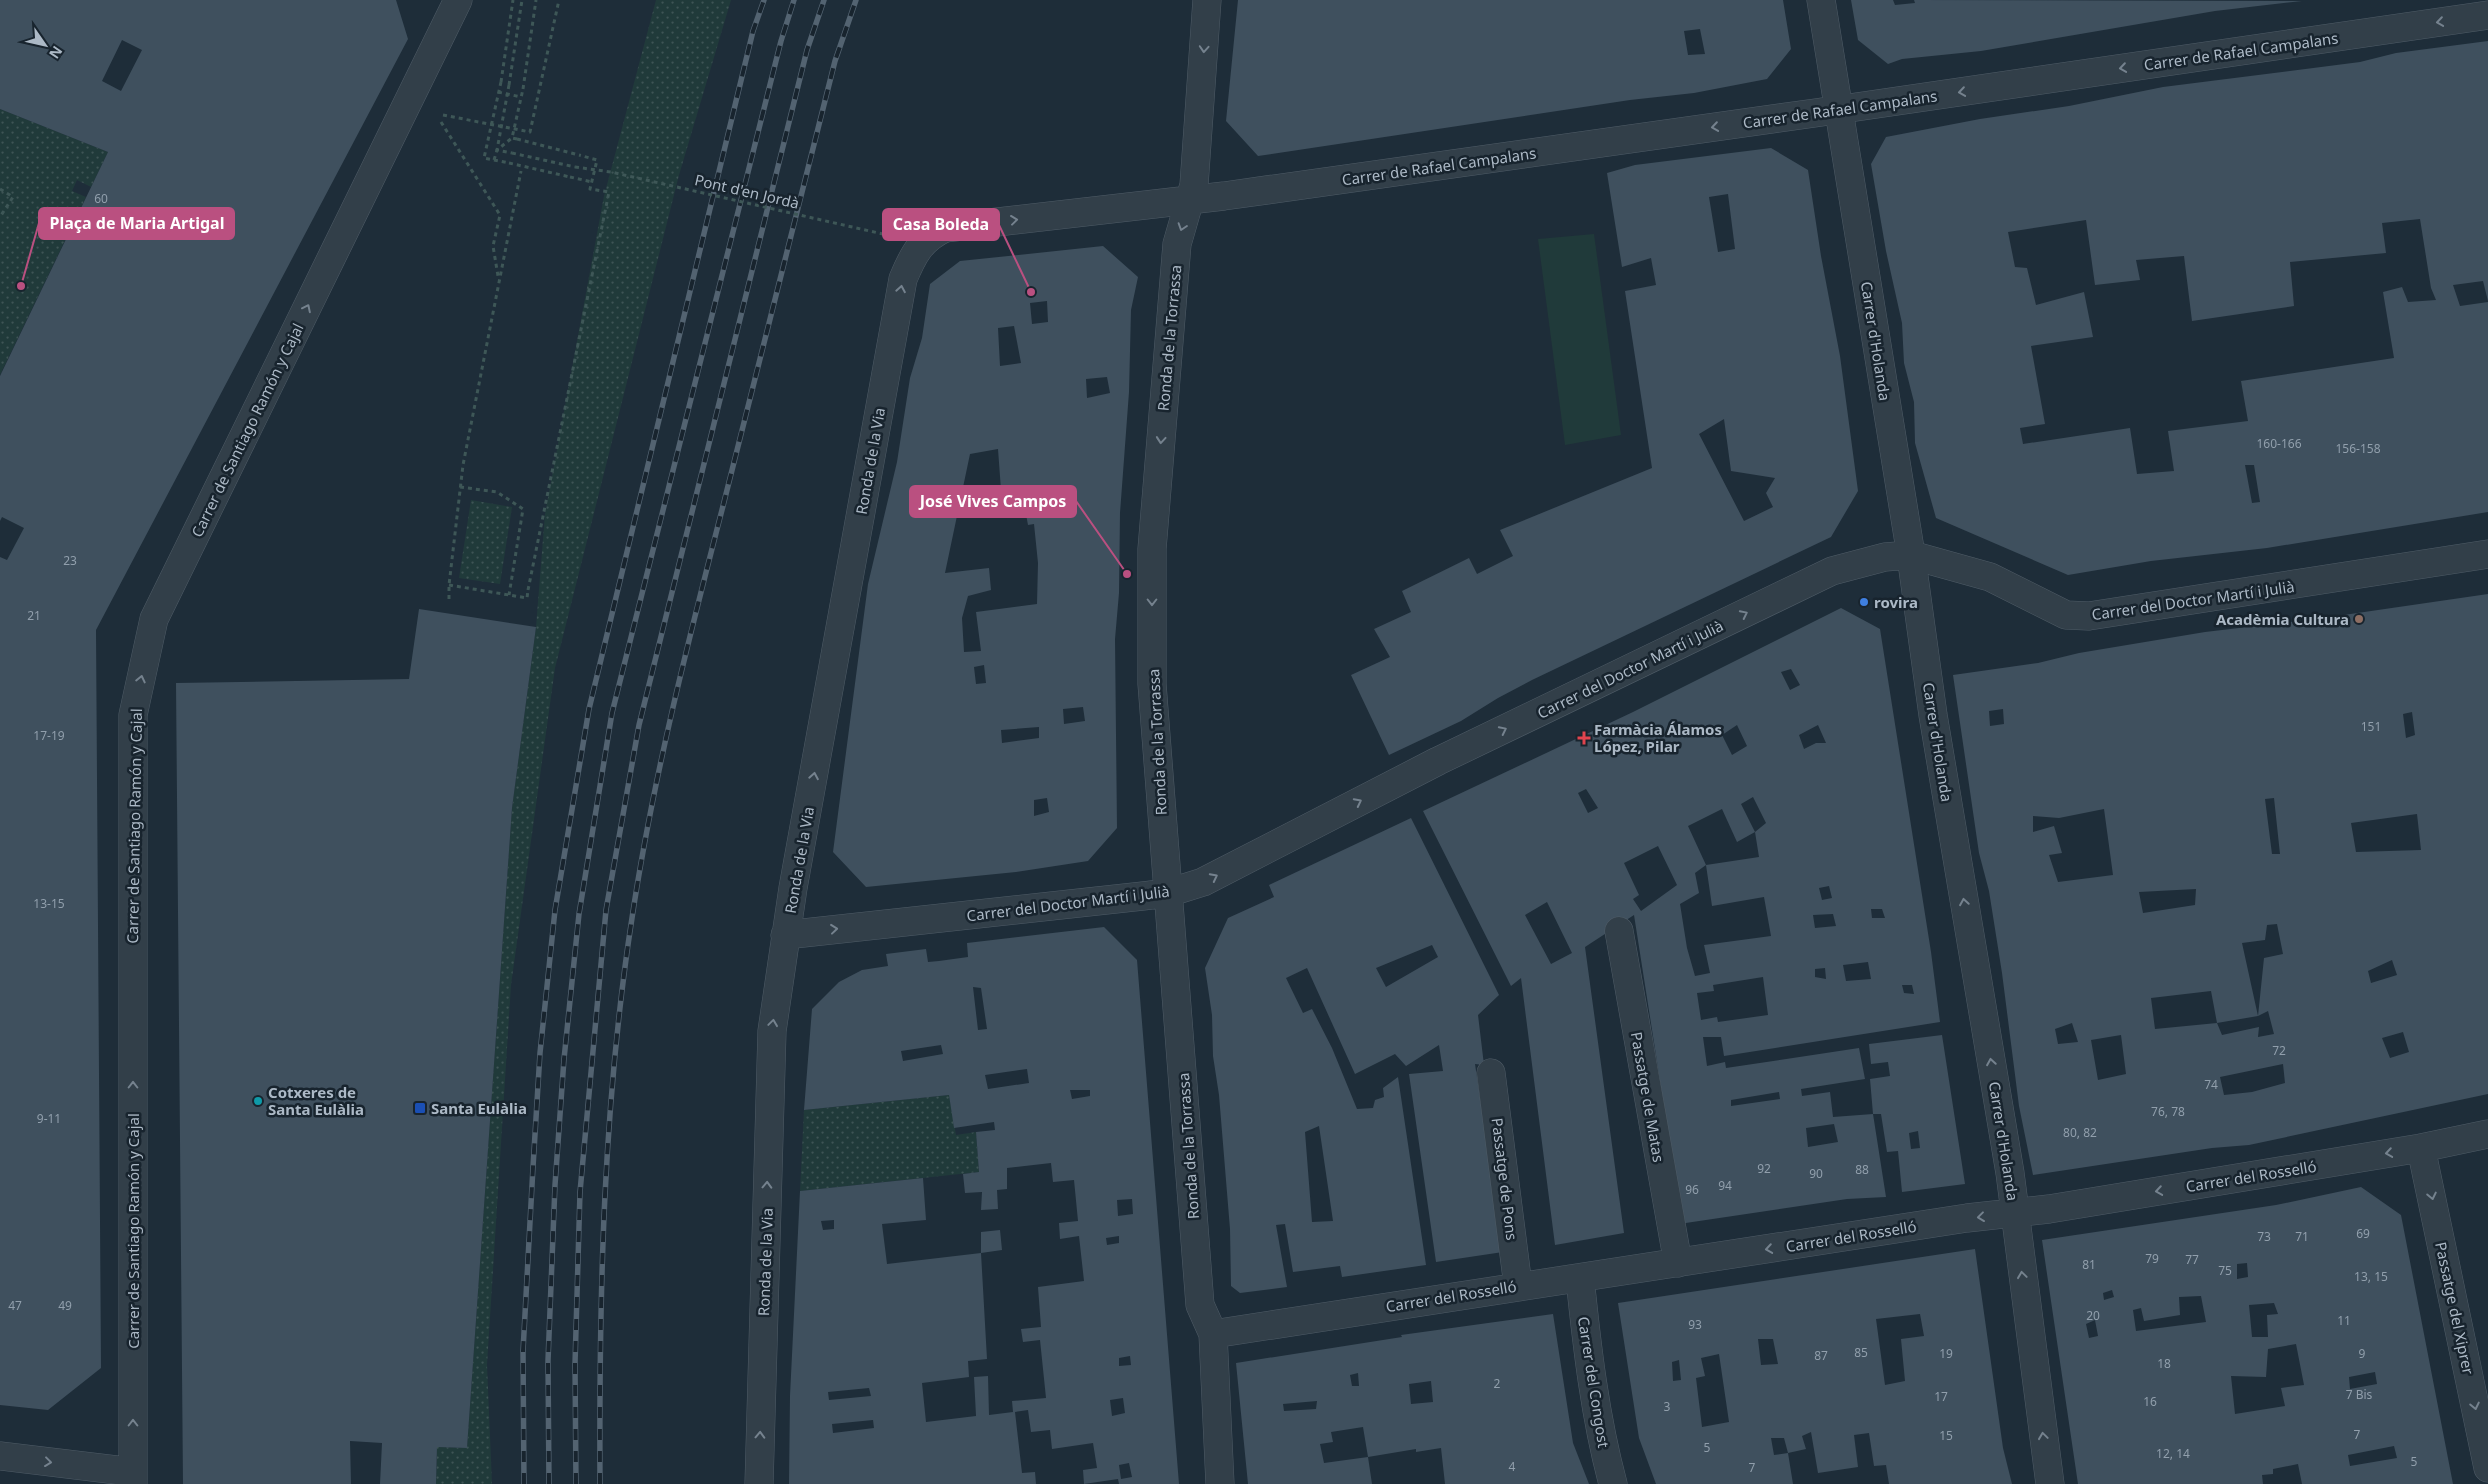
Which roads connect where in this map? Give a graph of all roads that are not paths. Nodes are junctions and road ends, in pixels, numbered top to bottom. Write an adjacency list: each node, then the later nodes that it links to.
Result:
1 (458, 0): 23 (street, Carrer de Santiago Ramón y Cajal, one-way to 1)
2 (1207, 0): 6 (street, Ronda de la Torrassa, one-way to 6)
3 (1822, 0): 5 (street, Carrer d'Holanda)
4 (2488, 15): 5 (street, Carrer de Rafael Campalans, one-way to 5)
5 (1838, 110): 6 (street, Carrer de Rafael Campalans, one-way to 6); 9 (street, Carrer d'Holanda)
6 (1191, 199): 7 (street, Carrer de Rafael Campalans, one-way to 6); 10 (street, Ronda de la Torrassa, one-way to 10)
7 (907, 241): 12 (street, Ronda de la Via, one-way to 7)
8 (2488, 554): 9 (street, Carrer del Doctor Martí i Julià)
9 (1911, 555): 10 (street, Carrer del Doctor Martí i Julià, one-way to 9); 16 (street, Carrer d'Holanda, one-way to 9)
10 (1168, 893): 12 (street, Carrer del Doctor Martí i Julià, one-way to 10); 20 (street, Ronda de la Torrassa)
11 (1619, 931): 17 (street, Passatge de Matas)
12 (785, 935): 24 (street, Ronda de la Via, one-way to 12)
13 (1491, 1073): 19 (street, Passatge de Pons)
14 (2488, 1134): 15 (street, Carrer del Rosselló)
15 (2421, 1148): 16 (street, Carrer del Rosselló, one-way to 16); 22 (street, Passatge del Xiprer, one-way to 22)
16 (2014, 1212): 17 (street, Carrer del Rosselló, one-way to 17); 27 (street, Carrer d'Holanda, one-way to 16)
17 (1678, 1263): 18 (street, Carrer del Rosselló)
18 (1580, 1278): 19 (street, Carrer del Rosselló); 26 (street, Carrer del Congost)
19 (1518, 1286): 20 (street, Carrer del Rosselló)
20 (1213, 1334): 25 (street, Ronda de la Torrassa)
21 (0, 1456): 23 (street, one-way to 23)
22 (2488, 1468)
23 (133, 1478)
24 (759, 1484)
25 (1220, 1484)
26 (1613, 1484)
27 (2050, 1484)

